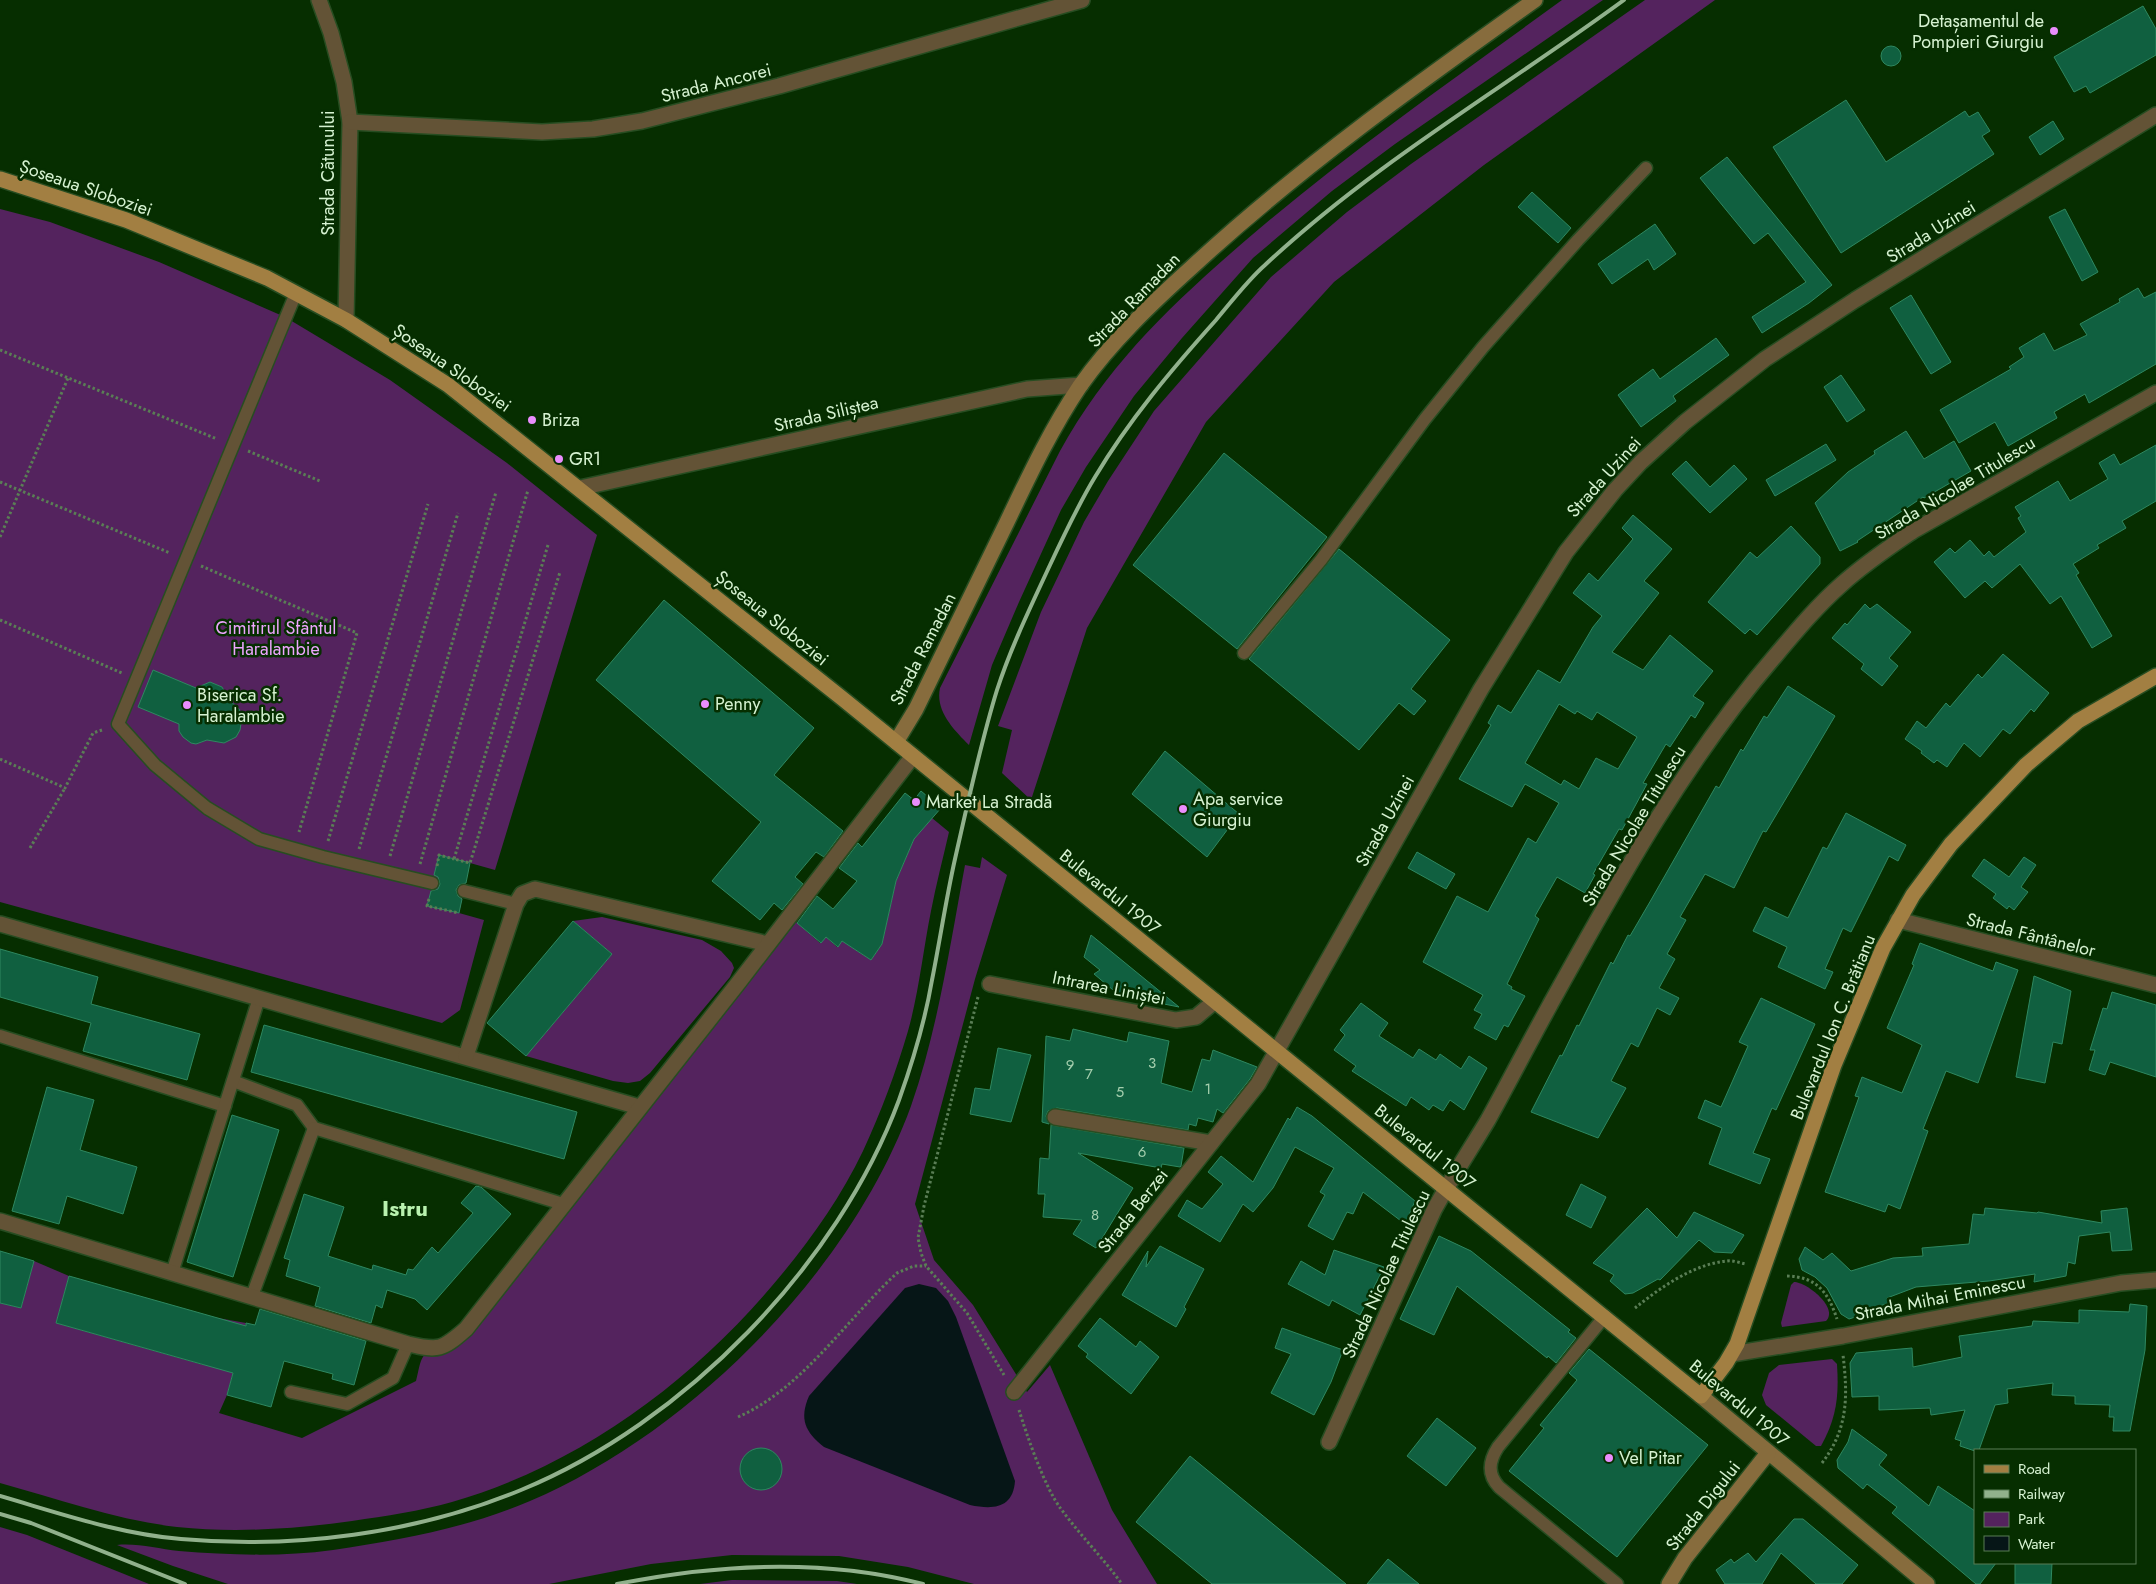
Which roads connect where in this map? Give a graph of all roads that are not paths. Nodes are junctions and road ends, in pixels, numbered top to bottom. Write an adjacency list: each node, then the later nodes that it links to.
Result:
1 (319, 0): 5 (street, Strada Cătunului)
2 (1082, 0): 5 (street, Strada Ancorei)
3 (1535, 0): 10 (street, Strada Ramadan)
4 (2156, 115): 28 (street, Strada Uzinei)
5 (350, 122): 9 (street, Strada Cătunului)
6 (1646, 168): 13 (lane)
7 (0, 179): 8 (main road, Șoseaua Sloboziei)
8 (296, 293): 9 (main road, Șoseaua Sloboziei); 17 (lane)
9 (346, 320): 12 (main road, Șoseaua Sloboziei)
10 (1081, 385): 12 (street, Strada Siliștea); 15 (street, Strada Ramadan)
11 (2156, 393): 36 (street, Strada Nicolae Titulescu)
12 (580, 488): 15 (main road, Șoseaua Sloboziei)
13 (1244, 653)
14 (2156, 676): 20 (main road, Bulevardul Ion C. Brătianu)
15 (896, 742): 16 (main road, Bulevardul 1907)
16 (913, 756): 22 (street); 26 (main road, Bulevardul 1907)
17 (432, 883)
18 (464, 891): 19 (lane)
19 (516, 904): 22 (street); 29 (street)
20 (1898, 920): 24 (street, Strada Fântânelor); 44 (main road, Bulevardul Ion C. Brătianu)
21 (0, 924): 25 (street)
22 (768, 944): 32 (street)
23 (990, 984): 26 (street, Intrarea Liniștei)
24 (2156, 986)
25 (258, 998): 29 (street); 30 (lane)
26 (1215, 1001): 28 (main road, Bulevardul 1907)
27 (0, 1036): 31 (lane)
28 (1276, 1051): 35 (street, Strada Berzei); 36 (main road, Bulevardul 1907)
29 (466, 1056): 32 (street)
30 (233, 1081): 31 (lane); 34 (lane)
31 (225, 1106): 39 (lane)
32 (639, 1107): 37 (street)
33 (1055, 1117): 35 (street)
34 (314, 1128): 37 (lane); 41 (lane)
35 (1211, 1143): 46 (street, Strada Berzei)
36 (1446, 1188): 42 (main road, Bulevardul 1907); 48 (street, Strada Nicolae Titulescu)
37 (563, 1204): 43 (street)
38 (0, 1221): 39 (street)
39 (172, 1273): 41 (street)
40 (2156, 1280): 44 (street, Strada Mihai Eminescu)
41 (252, 1296): 43 (street)
42 (1605, 1316): 47 (main road, Bulevardul 1907); 50 (lane)
43 (408, 1344): 45 (lane)
44 (1732, 1354): 47 (main road, Bulevardul Ion C. Brătianu)
45 (291, 1392)
46 (1014, 1392)
47 (1701, 1396): 49 (street, Bulevardul 1907)
48 (1329, 1442)
49 (1768, 1453): 51 (street, Strada Digului); 52 (street, Bulevardul 1907)
50 (1617, 1584)
51 (1669, 1584)
52 (1927, 1584)

